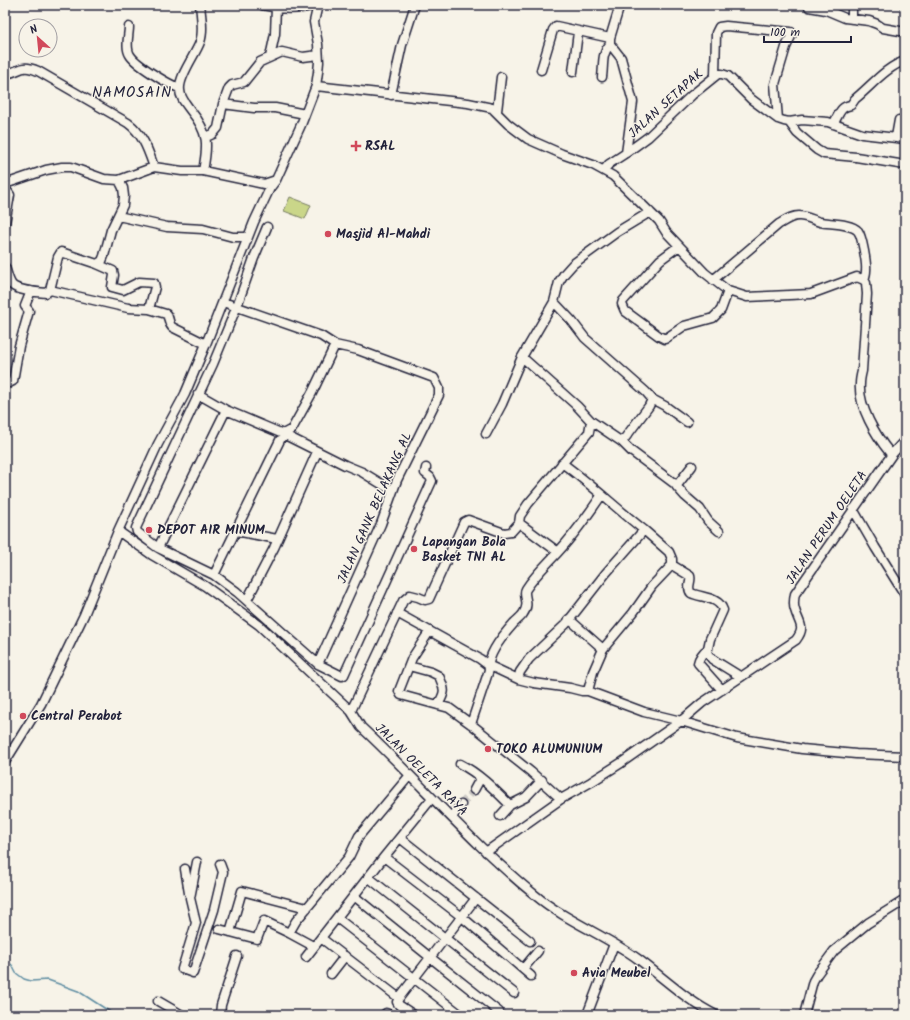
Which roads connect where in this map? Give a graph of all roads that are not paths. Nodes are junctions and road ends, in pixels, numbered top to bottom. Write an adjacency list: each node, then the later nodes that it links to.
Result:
1 (200, 5): 25 (street)
2 (262, 5): 9 (street)
3 (315, 5): 9 (street)
4 (320, 5): 15 (street)
5 (415, 5): 26 (street)
6 (620, 5): 14 (street)
7 (808, 5): 10 (street)
8 (852, 5): 10 (street)
9 (276, 7): 16 (street)
10 (852, 19): 12 (street)
11 (129, 27): 25 (street)
12 (900, 30)
13 (578, 32): 14 (street); 18 (street); 19 (street)
14 (610, 41): 22 (street); 37 (street, JALAN SETAPAK)
15 (318, 55): 16 (street); 24 (street)
16 (270, 57): 27 (street)
17 (905, 61): 33 (street)
18 (542, 70)
19 (573, 72)
20 (5, 74): 39 (street)
21 (715, 75): 30 (street, JALAN SETAPAK); 30 (street); 37 (street, JALAN SETAPAK)
22 (602, 77)
23 (501, 78): 28 (street)
24 (316, 86): 26 (street); 29 (street)
25 (179, 88): 34 (street)
26 (391, 95): 28 (street)
27 (223, 104): 29 (street); 34 (street)
28 (496, 111): 40 (street)
29 (305, 114): 42 (street)
30 (778, 119): 32 (street, JALAN SETAPAK)
31 (900, 120): 35 (street)
32 (789, 122): 33 (street, JALAN SETAPAK); 38 (street)
33 (833, 124): 35 (street, JALAN SETAPAK)
34 (206, 137): 41 (street)
35 (896, 137): 36 (street, JALAN SETAPAK)
36 (905, 139)
37 (626, 153): 40 (street, JALAN SETAPAK)
38 (905, 165)
39 (154, 167): 41 (street); 43 (street)
40 (604, 170): 46 (street)
41 (202, 171): 42 (street)
42 (276, 180): 50 (street)
43 (122, 181): 44 (street); 47 (street)
44 (5, 184)
45 (5, 188): 48 (street)
46 (650, 212): 51 (street); 62 (street)
47 (118, 216): 50 (street); 52 (street)
48 (5, 223)
49 (268, 227): 63 (street)
50 (248, 237): 61 (street)
51 (679, 246): 54 (street); 60 (street)
52 (97, 264): 58 (street); 64 (street)
53 (5, 267): 57 (street)
54 (713, 280): 55 (street); 60 (street)
55 (864, 280): 60 (street); 79 (street)
56 (5, 284): 57 (street)
57 (16, 287): 59 (street)
58 (50, 290): 59 (street); 64 (street)
59 (31, 291): 68 (street)
60 (728, 292)
61 (222, 302): 63 (street, JALAN GANK BELAKANG AL); 65 (street)
62 (554, 302): 67 (street); 70 (street)
63 (237, 306): 66 (street, JALAN GANK BELAKANG AL); 69 (street)
64 (149, 309): 65 (street)
65 (206, 344): 89 (street)
66 (335, 345): 74 (street); 84 (street, JALAN GANK BELAKANG AL)
67 (522, 357): 72 (street); 75 (street)
68 (5, 384)
69 (198, 394): 71 (street); 93 (street)
70 (652, 399): 73 (street); 77 (street)
71 (226, 410): 74 (street); 93 (street)
72 (591, 421): 77 (street); 80 (street)
73 (687, 422)
74 (283, 434): 78 (street); 90 (street)
75 (486, 434)
76 (905, 440): 79 (street, JALAN PERUM OELETA)
77 (622, 442): 83 (street)
78 (317, 452): 84 (street); 92 (street)
79 (893, 453): 86 (street, JALAN PERUM OELETA)
80 (562, 463): 85 (street); 87 (street)
81 (692, 466): 83 (street)
82 (426, 468): 104 (street)
83 (677, 487): 91 (street)
84 (393, 491): 104 (street, JALAN GANK BELAKANG AL)
85 (601, 496): 88 (street); 94 (street)
86 (854, 509): 97 (street); 107 (street, JALAN PERUM OELETA)
87 (519, 523): 94 (street); 99 (street)
88 (644, 530): 95 (street); 100 (street)
89 (118, 531): 112 (street, JALAN OELETA RAYA); 116 (street)
90 (236, 531): 92 (street); 96 (street)
91 (719, 531)
92 (277, 539): 98 (street)
93 (158, 548): 96 (street)
94 (558, 552): 106 (street)
95 (672, 565): 102 (street); 103 (street)
96 (214, 575): 98 (street)
97 (905, 595)
98 (247, 600): 104 (street)
99 (397, 613): 101 (street); 112 (street)
100 (569, 619): 102 (street); 108 (street)
101 (429, 632): 105 (street); 106 (street)
102 (604, 649): 110 (street)
103 (708, 650): 107 (street); 109 (street)
104 (318, 664)
105 (409, 666): 111 (street); 111 (street)
106 (488, 666): 108 (street); 114 (street)
107 (741, 677): 109 (street, JALAN PERUM OELETA)
108 (518, 678): 110 (street)
109 (722, 690): 113 (street, JALAN PERUM OELETA)
110 (588, 691): 113 (street)
111 (438, 705): 114 (street)
112 (351, 711): 118 (street, JALAN OELETA RAYA)
113 (681, 721): 115 (street); 123 (street)
114 (471, 724): 120 (street)
115 (905, 756)
116 (5, 762)
117 (460, 764): 119 (street)
118 (410, 775): 122 (street, JALAN OELETA RAYA); 139 (street)
119 (480, 778): 121 (street); 125 (street)
120 (542, 780): 123 (street); 125 (street)
121 (474, 790)
122 (432, 798): 127 (street, JALAN OELETA RAYA); 128 (street)
123 (561, 799): 129 (street)
124 (461, 805): 127 (street)
125 (510, 805): 126 (street)
126 (500, 816)
127 (452, 817): 129 (street, JALAN OELETA RAYA)
128 (400, 838): 130 (street); 137 (street)
129 (486, 852): 150 (street, JALAN OELETA RAYA)
130 (384, 857): 134 (street); 140 (street)
131 (197, 862): 136 (street)
132 (220, 864): 143 (street)
133 (185, 869): 136 (street)
134 (368, 878): 135 (street); 148 (street)
135 (354, 896): 141 (street); 156 (street)
136 (190, 898): 142 (street)
137 (476, 898): 140 (street); 149 (street)
138 (905, 900): 173 (street)
139 (307, 908): 145 (street); 146 (street)
140 (462, 917): 148 (street); 157 (street)
141 (337, 918): 147 (street); 160 (street)
142 (195, 919): 143 (street); 143 (street)
143 (209, 924)
144 (219, 929): 145 (street)
145 (230, 932): 146 (street)
146 (289, 933): 151 (street)
147 (321, 938): 151 (street); 154 (street)
148 (446, 938): 156 (street); 161 (street)
149 (530, 940)
150 (614, 944): 171 (street); 172 (street, JALAN OELETA RAYA)
151 (313, 946): 155 (street)
152 (538, 951): 157 (street)
153 (237, 956): 165 (street)
154 (345, 956): 158 (street); 162 (street)
155 (306, 957)
156 (430, 958): 160 (street); 170 (street)
157 (523, 969): 159 (street)
158 (331, 974)
159 (531, 976)
160 (414, 979): 162 (street); 169 (street)
161 (514, 993)
162 (399, 998): 168 (street)
163 (158, 1001): 164 (street)
164 (182, 1015)
165 (220, 1015)
166 (384, 1015): 167 (street)
167 (391, 1015)
168 (414, 1015)
169 (461, 1015)
170 (496, 1015)
171 (587, 1015)
172 (716, 1015)
173 (804, 1015)

